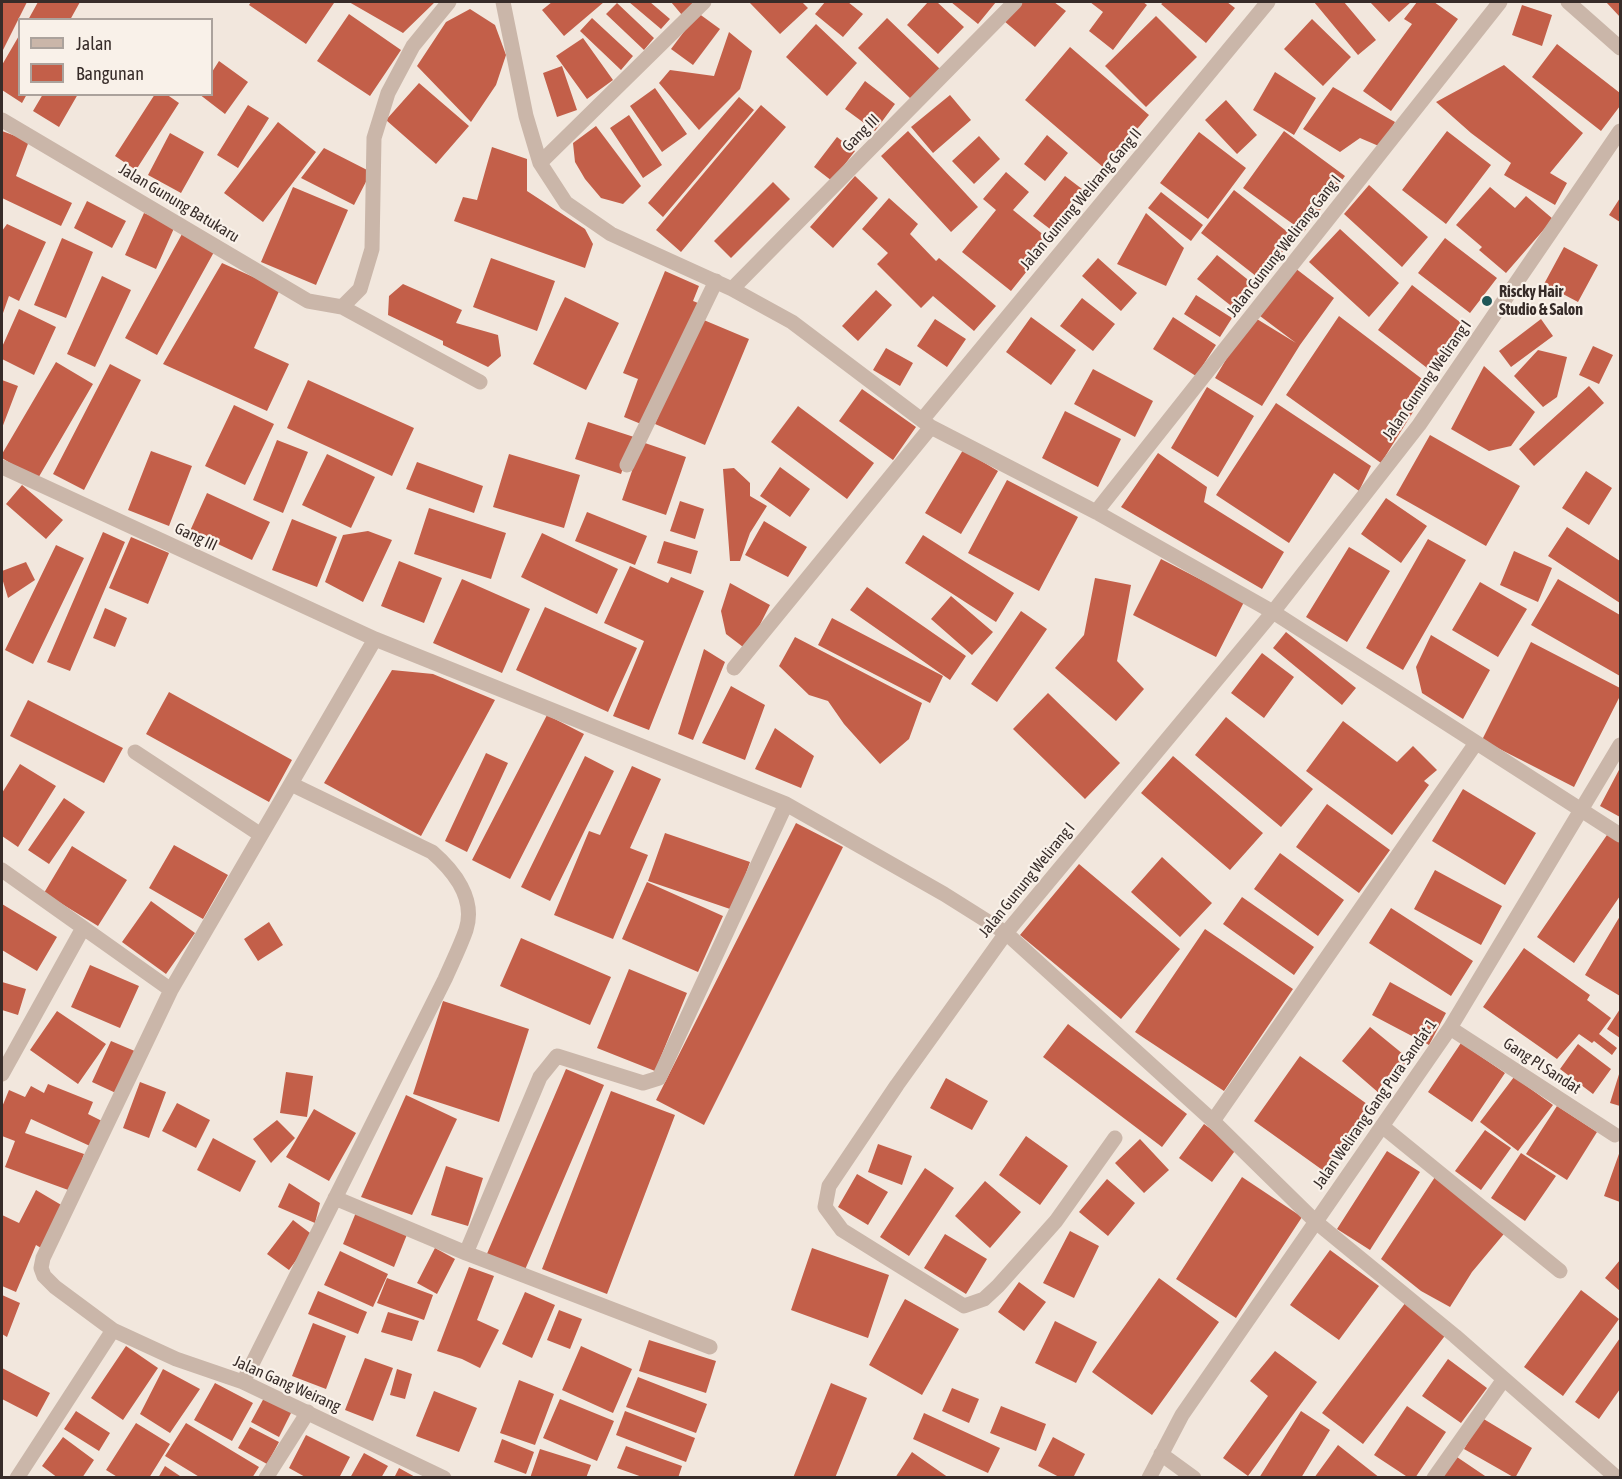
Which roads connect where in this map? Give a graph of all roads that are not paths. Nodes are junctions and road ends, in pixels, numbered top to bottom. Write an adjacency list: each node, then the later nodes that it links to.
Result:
1 (449, 2): 14 (street)
2 (503, 2): 11 (street)
3 (704, 2): 11 (street)
4 (1015, 2): 13 (street, Gang III)
5 (1268, 2): 16 (street, Jalan Gunung Welirang Gang II)
6 (1500, 2): 19 (street, Jalan Gunung Welirang Gang I)
7 (1568, 2): 8 (street)
8 (1620, 48)
9 (2, 120): 14 (street, Jalan Gunung Batukaru)
10 (1620, 131): 20 (street, Jalan Gunung Welirang I)
11 (540, 163): 12 (street)
12 (716, 281): 13 (street); 17 (street)
13 (732, 289): 16 (street)
14 (342, 307): 15 (street, Jalan Gunung Batukaru)
15 (480, 382)
16 (927, 423): 19 (street); 22 (street, Jalan Gunung Welirang Gang II)
17 (627, 465)
18 (2, 467): 21 (street, Gang III)
19 (1096, 512): 20 (street)
20 (1273, 612): 23 (street); 33 (street, Jalan Gunung Welirang I)
21 (375, 639): 26 (street); 27 (street, Gang III)
22 (734, 668)
23 (1476, 743): 28 (street); 37 (street)
24 (1620, 745): 28 (street, Jalan Welirang Gang Pura Sandat 1)
25 (135, 752): 29 (street)
26 (291, 784): 29 (street); 41 (street)
27 (786, 804): 33 (street, Gang III); 43 (street)
28 (1581, 810): 30 (street); 35 (street, Jalan Welirang Gang Pura Sandat 1)
29 (261, 835): 34 (street)
30 (1620, 835)
31 (2, 870): 32 (street)
32 (83, 928): 34 (street); 36 (street)
33 (1006, 933): 37 (street, Gang III); 40 (street, Jalan Gunung Welirang I)
34 (171, 990): 45 (street, Jalan Gang Weirang)
35 (1450, 1028): 38 (street, Jalan Welirang Gang Pura Sandat 1); 39 (street, Gang Pl Sandat)
36 (2, 1074)
37 (1212, 1120): 42 (street, Gang III)
38 (1382, 1126): 42 (street, Jalan Welirang Gang Pura Sandat 1); 44 (street)
39 (1615, 1135)
40 (1114, 1138)
41 (335, 1198): 43 (street); 48 (street)
42 (1316, 1222): 47 (street, Gang III); 50 (street, Jalan Welirang Gang Pura Sandat 1)
43 (466, 1254): 46 (street)
44 (1560, 1271)
45 (113, 1330): 48 (street, Jalan Gang Weirang); 51 (street)
46 (710, 1347)
47 (1504, 1379): 56 (street); 57 (street, Gang III)
48 (243, 1382): 49 (street, Jalan Gang Weirang)
49 (308, 1412): 52 (street); 53 (street, Jalan Gang Weirang)
50 (1161, 1454): 54 (street, Jalan Welirang Gang Pura Sandat 1); 55 (street)
51 (17, 1478)
52 (266, 1478)
53 (444, 1478)
54 (1149, 1478)
55 (1194, 1478)
56 (1434, 1478)
57 (1617, 1478)

